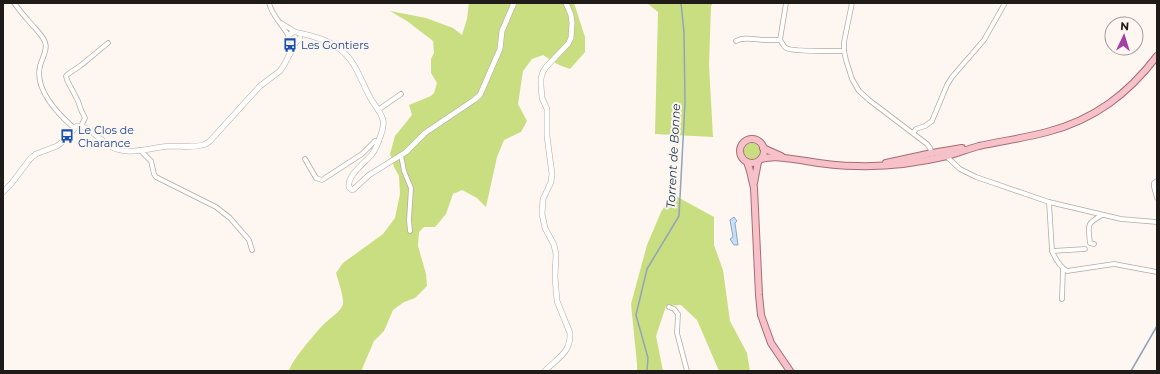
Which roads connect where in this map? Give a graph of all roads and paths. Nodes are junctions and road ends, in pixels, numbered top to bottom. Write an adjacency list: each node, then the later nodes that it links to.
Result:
1 (14, 3): 21 (street)
2 (269, 3): 8 (street)
3 (514, 3): 28 (street)
4 (566, 3): 52 (street)
5 (786, 3): 11 (street)
6 (852, 3): 15 (street)
7 (1005, 3): 22 (street)
8 (280, 22): 9 (street); 10 (street)
9 (297, 36): 10 (street); 10 (street); 16 (street); 19 (street)
10 (289, 38): 14 (street)
11 (780, 40): 12 (street); 15 (street)
12 (736, 41)
13 (108, 43): 20 (street)
14 (290, 45): 16 (street)
15 (844, 51): 22 (street)
16 (290, 55): 26 (street)
17 (1157, 56): 24 (main road)
18 (402, 94): 19 (street)
19 (378, 110): 23 (street)
20 (81, 126): 21 (street); 26 (street)
21 (74, 128): 38 (street)
22 (913, 132): 27 (street)
23 (379, 141): 28 (street); 31 (street)
24 (977, 146): 27 (main road); 29 (main road)
25 (763, 148): 30 (main road); 32 (main road); 33 (main road)
26 (140, 150): 46 (street)
27 (932, 153): 34 (street); 35 (main road)
28 (401, 155): 43 (street)
29 (946, 156): 34 (main road); 40 (street)
30 (786, 158): 32 (main road); 35 (main road)
31 (305, 159)
32 (759, 160): 33 (main road); 37 (main road)
33 (747, 162): 37 (main road)
34 (911, 163): 35 (main road)
35 (874, 166)
36 (1157, 181): 39 (street)
37 (754, 188): 54 (main road)
38 (3, 192)
39 (1157, 198)
40 (1049, 202): 41 (street); 47 (street)
41 (1102, 214): 42 (street); 44 (street)
42 (1157, 222)
43 (410, 231)
44 (1094, 244)
45 (1085, 249): 47 (street)
46 (252, 250)
47 (1052, 251): 48 (street)
48 (1063, 269): 49 (street); 50 (street)
49 (1157, 272)
50 (1062, 299)
51 (669, 307): 53 (street)
52 (545, 371)
53 (687, 371)
54 (790, 371)

